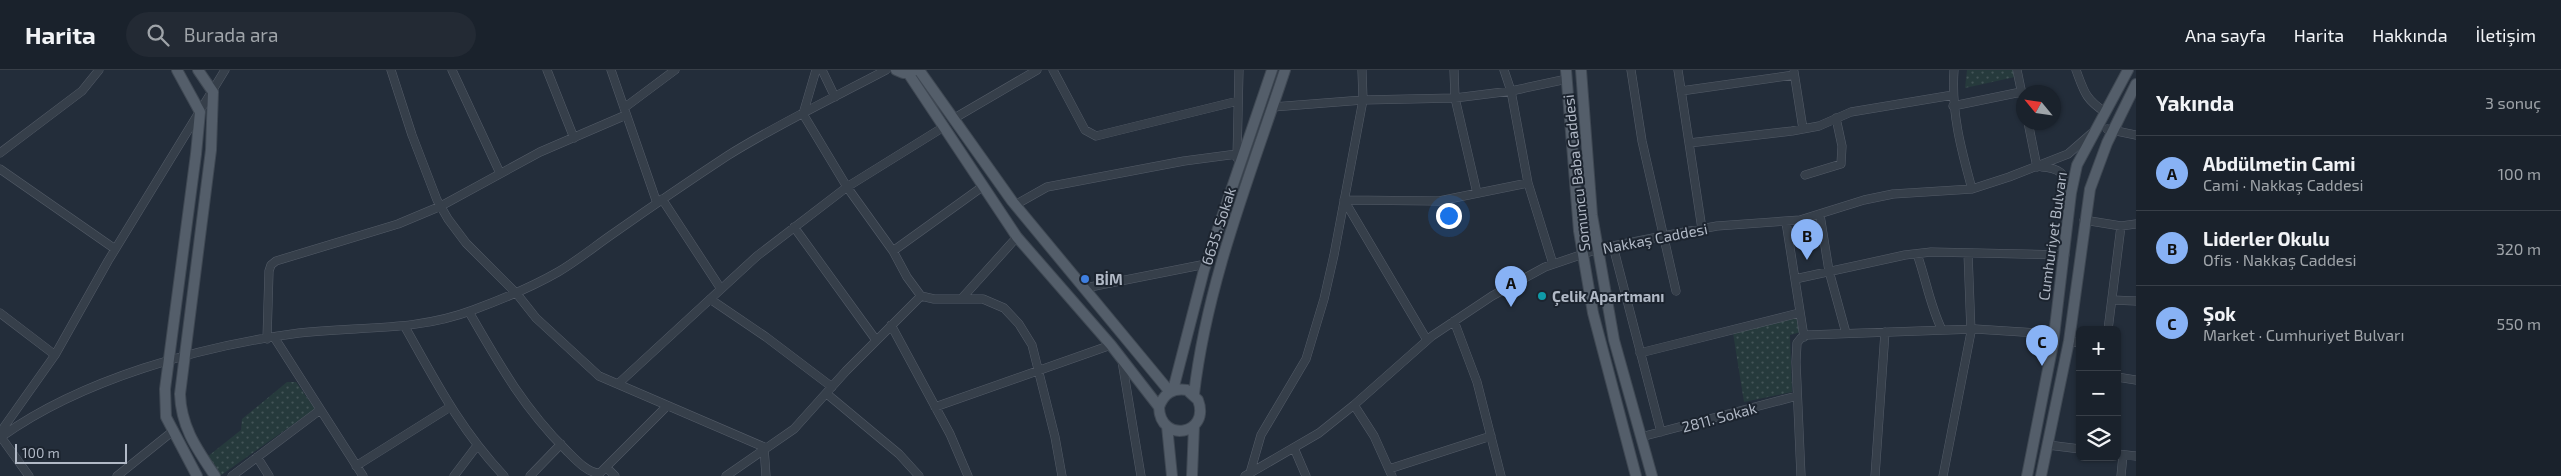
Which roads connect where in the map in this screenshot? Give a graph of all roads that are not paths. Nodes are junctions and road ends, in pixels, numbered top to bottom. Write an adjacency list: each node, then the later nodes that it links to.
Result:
1 (99, 70): 59 (street)
2 (177, 70): 47 (main road)
3 (198, 70): 37 (main road)
4 (226, 70): 37 (street)
5 (391, 70): 77 (street)
6 (452, 70): 65 (street)
7 (547, 70): 57 (street)
8 (611, 70): 46 (street)
9 (675, 70): 46 (street)
10 (816, 70): 49 (street)
11 (822, 70): 40 (street)
12 (886, 70): 40 (street)
13 (896, 70): 30 (main road)
14 (919, 70): 51 (main road)
15 (1037, 70): 51 (street)
16 (1053, 70): 43 (street)
17 (1239, 70): 43 (street)
18 (1272, 70): 63 (main road, 6635. Sokak)
19 (1285, 70): 45 (main road, 6635. Sokak)
20 (1362, 70): 42 (street)
21 (1454, 70): 41 (street)
22 (1504, 70): 35 (street)
23 (1581, 70): 89 (main road, Somuncu Baba Caddesi)
24 (1631, 70): 85 (street)
25 (1678, 70): 36 (street)
26 (1954, 70): 39 (street)
27 (2017, 70): 34 (street)
28 (2076, 70): 48 (street)
29 (2128, 70): 48 (main road, Cumhuriyet Bulvarı)
30 (911, 72): 52 (main road)
31 (1794, 72): 36 (street); 53 (street)
32 (1566, 75): 35 (street); 92 (main road, Somuncu Baba Caddesi)
33 (2136, 84): 55 (main road, Cumhuriyet Bulvarı)
34 (2020, 85)
35 (1511, 91): 41 (street); 68 (street)
36 (1681, 91): 58 (street)
37 (213, 92): 47 (street); 129 (main road)
38 (2016, 93): 44 (street)
39 (1953, 95): 44 (street); 50 (street)
40 (835, 97): 49 (street)
41 (1455, 98): 42 (street); 72 (street)
42 (1363, 100): 45 (street); 74 (street)
43 (1238, 101): 60 (street)
44 (1953, 106): 71 (street)
45 (1273, 107): 139 (main road, 6635. Sokak)
46 (625, 111): 57 (street); 75 (street)
47 (200, 112): 88 (street); 131 (main road)
48 (2105, 112): 55 (main road, Cumhuriyet Bulvarı)
49 (804, 114): 69 (street); 75 (street)
50 (1836, 118): 53 (street); 66 (street)
51 (953, 119): 76 (main road)
52 (942, 128): 69 (street); 70 (main road)
53 (1803, 129): 58 (street)
54 (2030, 130): 61 (street)
55 (2102, 130): 56 (street); 61 (street, Nakkaş Caddesi); 64 (main road, Cumhuriyet Bulvarı); 67 (main road, Cumhuriyet Bulvarı)
56 (2136, 135)
57 (574, 138): 65 (street)
58 (1689, 143): 84 (street)
59 (0, 153)
60 (1237, 154): 63 (street); 76 (street)
61 (2037, 167): 71 (street, Nakkaş Caddesi); 73 (street)
62 (0, 169): 88 (street)
63 (1239, 170): 95 (main road, 6635. Sokak)
64 (2076, 171): 67 (main road); 73 (main road, Cumhuriyet Bulvarı)
65 (500, 174): 77 (street)
66 (1805, 175)
67 (2093, 180): 79 (main road, Cumhuriyet Bulvarı)
68 (1528, 183): 72 (street); 96 (street)
69 (847, 187): 83 (street); 90 (street)
70 (982, 187): 86 (main road); 90 (street)
71 (1972, 189): 78 (street, Nakkaş Caddesi)
72 (1477, 193): 74 (street)
73 (2071, 193): 94 (main road, Cumhuriyet Bulvarı)
74 (1344, 200): 123 (street); 168 (street)
75 (660, 201): 100 (street); 102 (street)
76 (1015, 205): 99 (main road)
77 (440, 206): 102 (street); 121 (street)
78 (1820, 215): 80 (street, Nakkaş Caddesi); 97 (street)
79 (2084, 220): 82 (street); 124 (main road, Cumhuriyet Bulvarı)
80 (1786, 222): 84 (street, Nakkaş Caddesi); 98 (street)
81 (2136, 224): 82 (street)
82 (2121, 226): 106 (street)
83 (794, 227): 100 (street); 122 (street)
84 (1702, 229): 85 (street, Nakkaş Caddesi)
85 (1663, 236): 87 (street, Nakkaş Caddesi); 101 (street)
86 (1017, 237): 104 (street); 126 (main road)
87 (1613, 246): 89 (street, Nakkaş Caddesi); 127 (street)
88 (115, 248): 128 (street)
89 (1598, 249): 92 (street, Nakkaş Caddesi); 154 (main road, Somuncu Baba Caddesi)
90 (892, 250): 103 (street)
91 (1968, 253): 93 (street); 94 (street); 115 (street)
92 (1583, 254): 96 (street, Nakkaş Caddesi); 190 (main road, Somuncu Baba Caddesi)
93 (1917, 254): 97 (street); 116 (street)
94 (2065, 255): 119 (main road, Cumhuriyet Bulvarı)
95 (1206, 264): 99 (street); 137 (main road, 6635. Sokak)
96 (1553, 264): 111 (street, Nakkaş Caddesi)
97 (1829, 271): 98 (street); 118 (street)
98 (1794, 279): 110 (street)
99 (1085, 288): 137 (main road)
100 (721, 289): 105 (street)
101 (1676, 291)
102 (517, 294): 108 (street); 135 (street)
103 (921, 296): 104 (street); 112 (street)
104 (963, 297): 132 (street)
105 (710, 299): 135 (street); 136 (street)
106 (2112, 300): 107 (street); 113 (street)
107 (2136, 301)
108 (469, 312): 114 (street); 155 (street)
109 (0, 313): 128 (street)
110 (1799, 313): 120 (street); 127 (street)
111 (1454, 321): 123 (street, Nakkaş Caddesi); 152 (street)
112 (891, 326): 122 (street); 145 (street)
113 (2109, 326)
114 (405, 327): 121 (street); 144 (street)
115 (1971, 329): 116 (street); 119 (street); 194 (street)
116 (1942, 330): 117 (street)
117 (1885, 332): 118 (street); 193 (street)
118 (1846, 333): 120 (street)
119 (2054, 334): 195 (main road, Cumhuriyet Bulvarı)
120 (1804, 337): 140 (street)
121 (271, 338): 129 (street); 146 (street)
122 (876, 340): 136 (street)
123 (1427, 340): 141 (street, Nakkaş Caddesi)
124 (2069, 341): 125 (street); 156 (main road, Cumhuriyet Bulvarı)
125 (2076, 342)
126 (1111, 345): 130 (main road); 132 (street)
127 (1640, 353): 151 (street)
128 (55, 355): 147 (street)
129 (184, 357): 131 (street); 172 (main road)
130 (1122, 359): 143 (main road); 185 (street)
131 (169, 362): 150 (main road); 153 (street)
132 (1038, 370): 145 (street); 184 (street)
133 (2121, 378): 134 (street)
134 (2136, 380)
135 (619, 383): 142 (street)
136 (832, 387): 138 (street)
137 (1171, 391): 139 (main road); 143 (main road)
138 (827, 394): 158 (street); 182 (street)
139 (1194, 394): 149 (main road)
140 (1797, 396): 151 (street, 2811. Sokak); 192 (street)
141 (1354, 405): 159 (street, Nakkaş Caddesi); 167 (street)
142 (667, 406): 158 (street); 166 (street)
143 (1160, 406): 148 (main road)
144 (450, 407): 157 (street); 165 (street)
145 (935, 407): 183 (street)
146 (320, 410): 163 (street); 165 (street)
147 (2, 425): 153 (street)
148 (1167, 426): 149 (main road); 186 (main road)
149 (1194, 426): 187 (main road)
150 (173, 431): 170 (street); 171 (main road)
151 (1661, 432): 154 (street, 2811. Sokak)
152 (1491, 436): 167 (street); 189 (street)
153 (1, 437): 169 (street)
154 (1641, 437): 191 (main road, Somuncu Baba Caddesi)
155 (561, 444): 166 (street); 178 (street)
156 (2048, 445): 160 (street); 196 (main road, Cumhuriyet Bulvarı)
157 (476, 447): 176 (street); 177 (street)
158 (764, 448): 180 (street); 181 (street)
159 (1294, 448): 168 (street, Nakkaş Caddesi); 188 (street)
160 (2076, 448)
161 (2121, 455): 162 (street)
162 (2136, 456)
163 (257, 457): 173 (street); 174 (street)
164 (2120, 461): 197 (street)
165 (356, 466): 175 (street)
166 (606, 467): 179 (street)
167 (1390, 472)
168 (1247, 474)
169 (29, 476)
170 (117, 476)
171 (197, 476)
172 (215, 476)
173 (232, 476)
174 (269, 476)
175 (363, 476)
176 (454, 476)
177 (504, 476)
178 (530, 476)
179 (615, 476)
180 (726, 476)
181 (766, 476)
182 (919, 476)
183 (968, 476)
184 (1062, 476)
185 (1140, 476)
186 (1172, 476)
187 (1192, 476)
188 (1306, 476)
189 (1501, 476)
190 (1636, 476)
191 (1652, 476)
192 (1801, 476)
193 (1875, 476)
194 (1943, 476)
195 (2027, 476)
196 (2041, 476)
197 (2121, 476)

